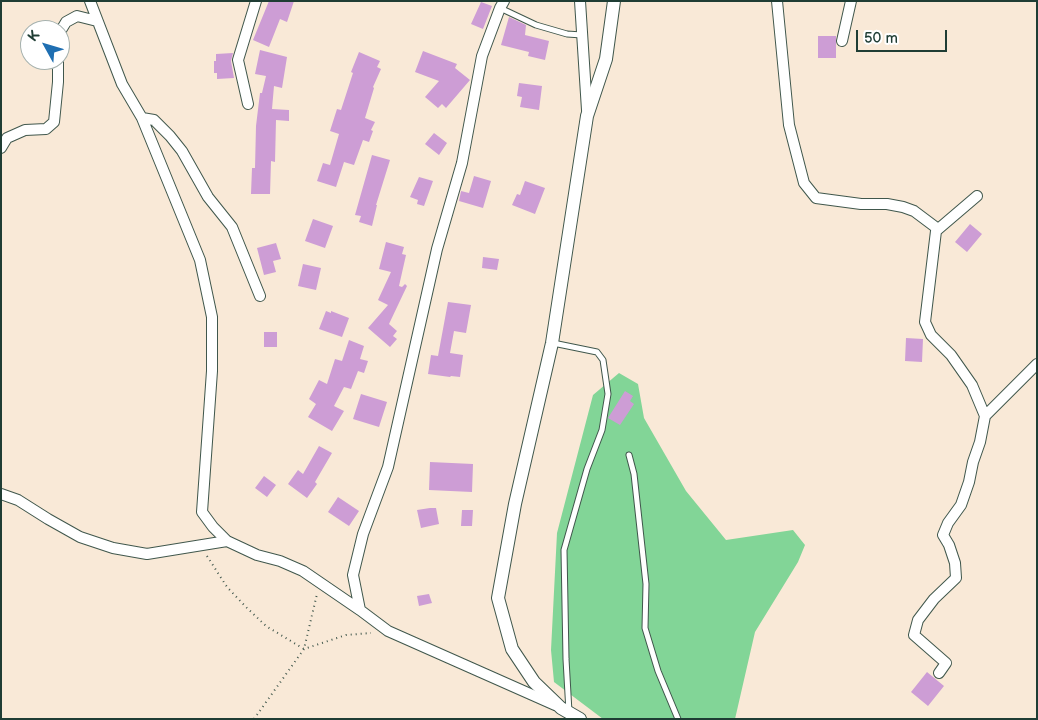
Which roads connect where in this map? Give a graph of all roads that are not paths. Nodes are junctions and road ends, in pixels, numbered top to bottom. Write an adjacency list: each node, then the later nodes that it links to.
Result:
1 (90, 1): 9 (street)
2 (256, 1): 13 (street)
3 (580, 1): 10 (street)
4 (614, 1): 14 (street)
5 (777, 1): 18 (street)
6 (851, 1): 11 (street)
7 (502, 4): 10 (lane); 26 (street)
8 (70, 20): 9 (street)
9 (97, 21): 15 (street)
10 (582, 35): 14 (street)
11 (842, 40)
12 (58, 70): 16 (street)
13 (248, 104)
14 (588, 116): 20 (street)
15 (142, 118): 19 (street); 25 (street)
16 (1, 148)
17 (977, 196): 18 (street)
18 (938, 229): 22 (street)
19 (260, 296)
20 (552, 343): 28 (street); 28 (lane)
21 (1037, 364): 22 (street)
22 (985, 416): 27 (street)
23 (629, 456): 29 (lane)
24 (1, 494): 25 (street)
25 (227, 540): 26 (street)
26 (360, 610): 28 (street)
27 (939, 673)
28 (570, 713)
29 (678, 719)

